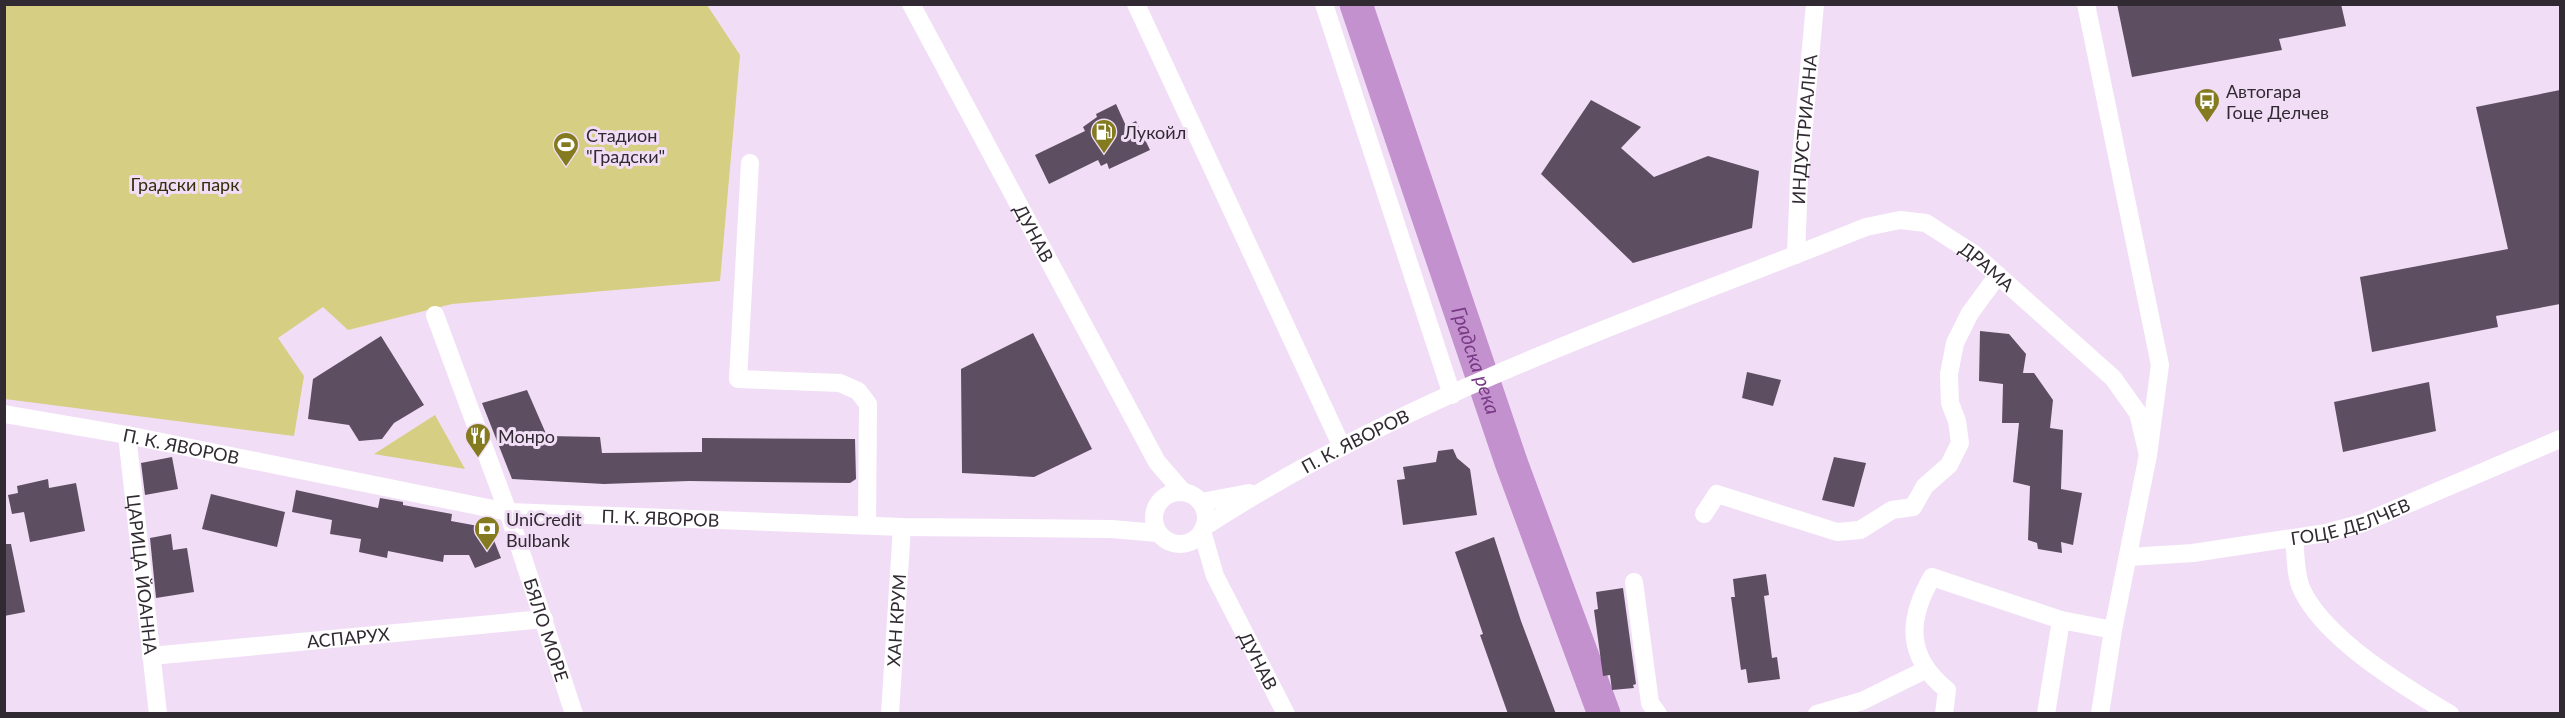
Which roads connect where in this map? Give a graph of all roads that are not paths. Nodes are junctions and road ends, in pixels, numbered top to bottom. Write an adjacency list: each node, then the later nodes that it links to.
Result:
1 (911, 4): 17 (street, ДУНАВ)
2 (1136, 4): 15 (street)
3 (1324, 4): 11 (street)
4 (1815, 4): 7 (street, ИНДУСТРИАЛНА)
5 (2086, 4): 16 (street)
6 (750, 163): 25 (street)
7 (1796, 255): 8 (street, ДРАМА); 10 (street, ДРАМА)
8 (1998, 275): 16 (street, ДРАМА); 24 (street)
9 (435, 315): 22 (street, БЯЛО МОРЕ)
10 (1511, 367): 11 (street, П. К. ЯВОРОВ)
11 (1452, 395): 15 (street, П. К. ЯВОРОВ)
12 (4, 414): 13 (street, П. К. ЯВОРОВ)
13 (127, 435): 22 (street, П. К. ЯВОРОВ); 38 (street, ЦАРИЦА ЙОАННА)
14 (2560, 439): 30 (street, ГОЦЕ ДЕЛЧЕВ)
15 (1342, 447): 18 (street, П. К. ЯВОРОВ)
16 (2148, 455): 32 (street, ДРАМА)
17 (1157, 462): 19 (street, ДУНАВ); 20 (street, ДУНАВ)
18 (1259, 491): 21 (street, П. К. ЯВОРОВ); 28 (street, П. К. ЯВОРОВ)
19 (1183, 492): 20 (street); 21 (street)
20 (1164, 497): 23 (street)
21 (1201, 502): 28 (street)
22 (508, 512): 25 (street, П. К. ЯВОРОВ); 35 (street, БЯЛО МОРЕ)
23 (1154, 514): 27 (street, П. К. ЯВОРОВ); 29 (street)
24 (1704, 514)
25 (867, 525): 26 (street, П. К. ЯВОРОВ)
26 (903, 527): 27 (street, П. К. ЯВОРОВ); 42 (street, ХАН КРУМ)
27 (1111, 529): 29 (street, П. К. ЯВОРОВ)
28 (1203, 529): 31 (street); 33 (street, ДУНАВ)
29 (1158, 533): 31 (street)
30 (2294, 539): 32 (street, ГОЦЕ ДЕЛЧЕВ); 49 (street)
31 (1186, 543): 33 (street, ДУНАВ)
32 (2129, 557): 37 (street, ДРАМА)
33 (1215, 576): 43 (street, ДУНАВ)
34 (1634, 582): 44 (street)
35 (544, 619): 38 (street, АСПАРУХ); 41 (street, БЯЛО МОРЕ)
36 (2061, 620): 37 (street); 39 (street); 47 (street)
37 (2113, 630): 48 (street, ДРАМА)
38 (151, 656): 40 (street, ЦАРИЦА ЙОАННА)
39 (1925, 670): 45 (street); 46 (street)
40 (158, 714)
41 (574, 714)
42 (891, 714)
43 (1287, 714)
44 (1658, 714)
45 (1817, 714)
46 (1944, 714)
47 (2046, 714)
48 (2100, 714)
49 (2450, 714)

